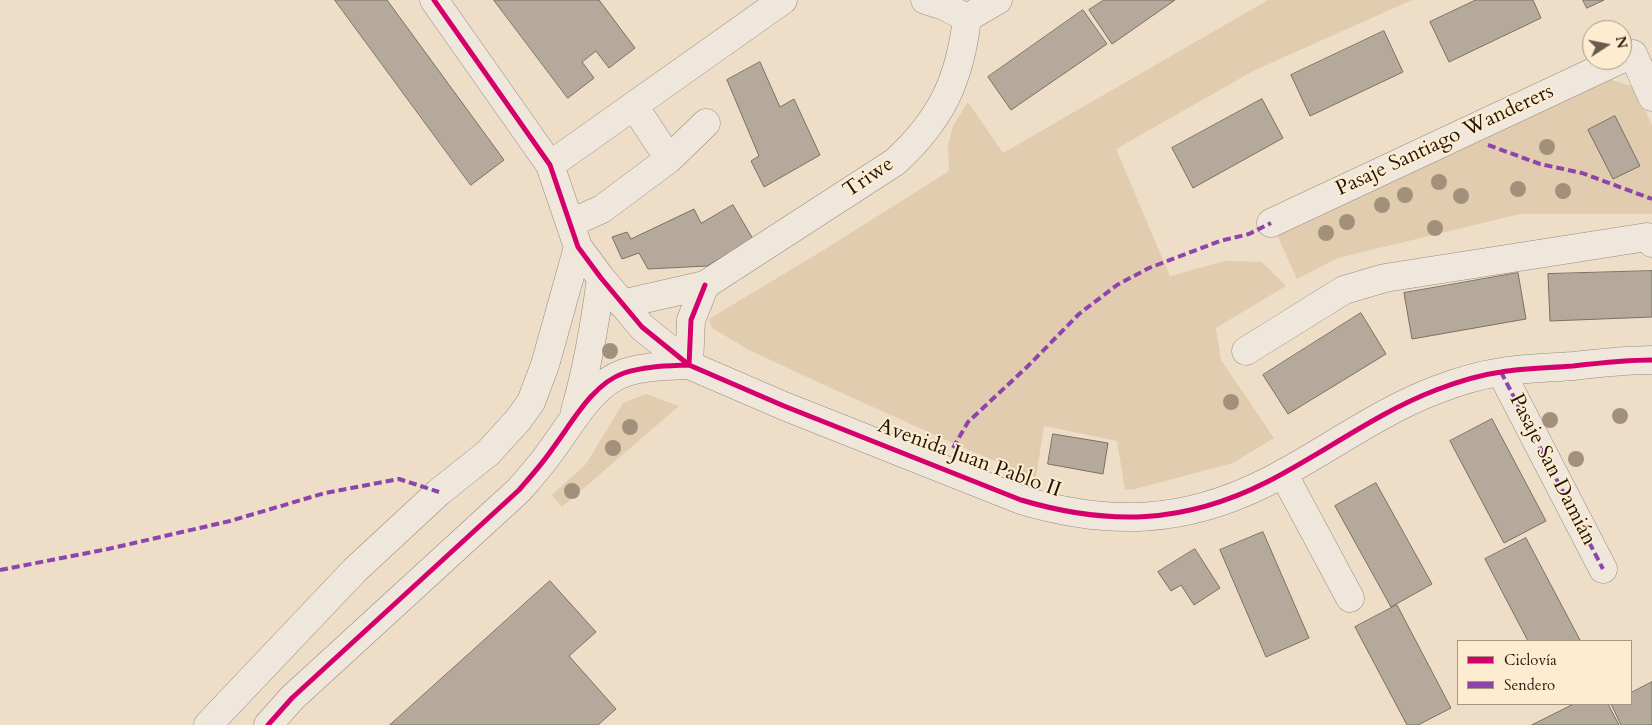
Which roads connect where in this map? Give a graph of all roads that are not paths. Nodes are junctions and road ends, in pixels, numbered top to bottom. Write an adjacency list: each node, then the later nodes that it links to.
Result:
1 (434, 0): 12 (street, Avenida Juan Pablo II)
2 (783, 0): 9 (street)
3 (925, 0): 5 (street)
4 (998, 0): 5 (street)
5 (967, 18): 17 (street, Triwe)
6 (1632, 54): 8 (street)
7 (1598, 70): 13 (street, Pasaje Santiago Wanderers)
8 (1652, 97)
9 (634, 106): 11 (street); 12 (street)
10 (706, 123): 11 (street)
11 (669, 159): 14 (street)
12 (550, 165): 14 (street, Avenida Juan Pablo II)
13 (1271, 223)
14 (574, 235): 16 (street, Avenida Juan Pablo II); 27 (street)
15 (1652, 243): 19 (street)
16 (601, 278): 18 (street, Avenida Juan Pablo II); 23 (street)
17 (705, 285): 18 (street, Triwe); 21 (street)
18 (622, 304): 21 (street, Avenida Juan Pablo II)
19 (1246, 351)
20 (1652, 360): 22 (street, Avenida Juan Pablo II)
21 (689, 364): 23 (street); 24 (street, Avenida Juan Pablo II)
22 (1501, 372): 24 (street, Avenida Juan Pablo II); 25 (street, Pasaje San Damián)
23 (572, 421): 28 (street)
24 (1283, 473): 26 (street)
25 (1603, 570)
26 (1350, 598)
27 (208, 725)
28 (268, 725)

